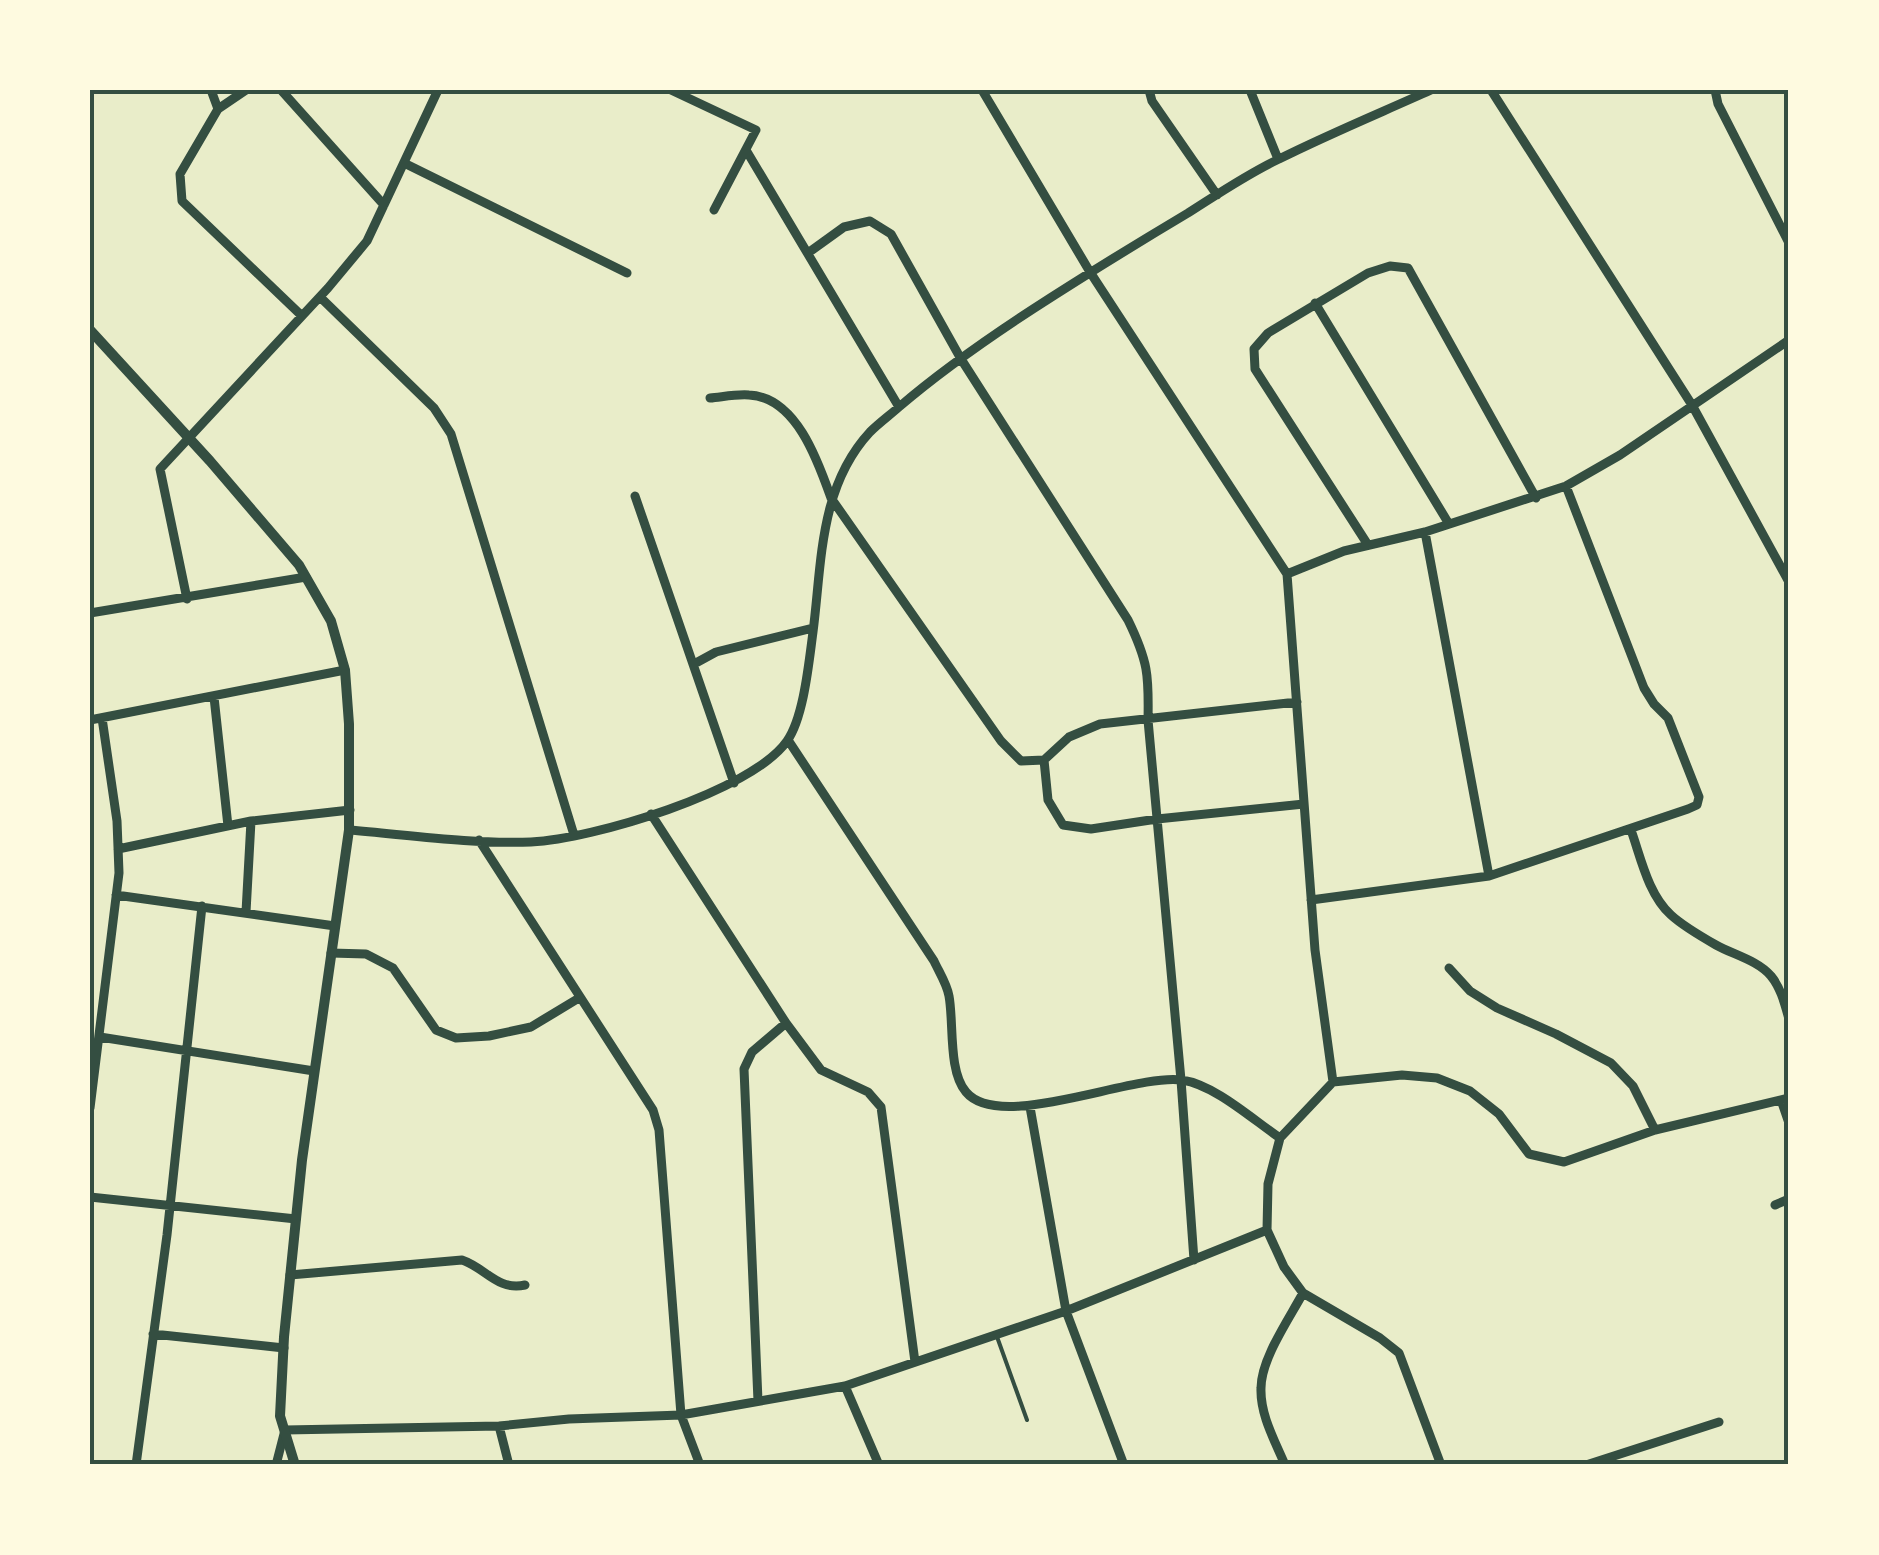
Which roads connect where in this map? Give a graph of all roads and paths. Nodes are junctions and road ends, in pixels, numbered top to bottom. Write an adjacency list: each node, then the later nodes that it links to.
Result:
1 (212, 90): 12 (street)
2 (246, 90): 12 (street)
3 (281, 90): 17 (street)
4 (438, 90): 15 (street)
5 (670, 90): 13 (street)
6 (982, 90): 21 (street)
7 (1149, 90): 16 (street)
8 (1250, 90): 14 (street)
9 (1431, 90): 14 (street)
10 (1490, 90): 30 (street)
11 (1715, 90): 19 (street)
12 (218, 109): 25 (street)
13 (746, 150): 18 (street); 20 (street)
14 (1278, 159): 16 (street)
15 (404, 163): 17 (street); 22 (street)
16 (1217, 195): 21 (street)
17 (384, 205): 23 (street)
18 (714, 210)
19 (1789, 243)
20 (808, 253): 28 (street); 31 (street)
21 (1090, 272): 28 (street); 40 (street)
22 (627, 273)
23 (320, 297): 25 (street); 64 (street)
24 (1315, 304): 36 (street); 37 (street); 39 (street)
25 (302, 316): 32 (street)
26 (90, 330): 32 (street)
27 (1789, 340): 30 (street)
28 (961, 359): 31 (street); 52 (street)
29 (710, 398): 35 (street)
30 (1692, 405): 33 (street); 42 (street)
31 (899, 407): 35 (street)
32 (188, 438): 41 (street); 43 (street)
33 (1566, 486): 36 (street); 63 (street)
34 (635, 496): 46 (street)
35 (832, 498): 45 (street); 54 (street)
36 (1536, 498): 37 (street)
37 (1450, 524): 38 (street)
38 (1425, 532): 39 (street); 67 (street)
39 (1368, 545): 40 (street)
40 (1287, 574): 49 (street)
41 (306, 578): 43 (street); 47 (street)
42 (1789, 582)
43 (187, 598): 44 (street)
44 (90, 613)
45 (813, 628): 46 (street); 53 (street)
46 (694, 664): 55 (street)
47 (344, 670): 48 (street); 57 (street)
48 (214, 697): 50 (street); 61 (street)
49 (1296, 702): 52 (street); 56 (street)
50 (102, 718): 51 (street); 66 (street)
51 (90, 720)
52 (1148, 720): 54 (street); 59 (street)
53 (788, 740): 55 (street); 84 (street)
54 (1044, 760): 59 (street)
55 (734, 783): 58 (street)
56 (1304, 804): 59 (street); 69 (street)
57 (350, 810): 60 (street); 62 (street)
58 (651, 814): 64 (street); 77 (street)
59 (1157, 819): 81 (street)
60 (251, 821): 61 (street); 71 (street)
61 (228, 826): 66 (street)
62 (349, 830): 65 (street); 72 (street)
63 (1631, 830): 67 (street); 76 (street)
64 (574, 835): 65 (street)
65 (479, 840): 75 (street)
66 (118, 848): 68 (street)
67 (1489, 876): 69 (street)
68 (116, 895): 70 (street); 78 (street)
69 (1312, 900): 82 (street)
70 (202, 906): 71 (street); 79 (street)
71 (246, 912): 72 (street)
72 (336, 926): 73 (street)
73 (331, 954): 75 (street); 80 (street)
74 (1449, 968): 87 (street)
75 (579, 998): 106 (street)
76 (1789, 1020)
77 (786, 1023): 103 (street); 105 (street)
78 (100, 1036): 79 (street); 85 (street)
79 (186, 1050): 80 (street); 91 (street)
80 (314, 1070): 93 (street)
81 (1180, 1080): 84 (street); 88 (street); 95 (street)
82 (1333, 1082): 87 (street); 88 (street)
83 (1785, 1099): 86 (street); 87 (street)
84 (1030, 1107): 99 (street)
85 (90, 1108)
86 (1789, 1123)
87 (1655, 1130)
88 (1280, 1138): 94 (street)
89 (90, 1197): 91 (street)
90 (1789, 1199): 92 (street)
91 (170, 1204): 93 (street); 100 (street)
92 (1775, 1206)
93 (296, 1218): 96 (street)
94 (1267, 1230): 95 (street); 98 (street)
95 (1194, 1260): 99 (street)
96 (290, 1275): 97 (street); 102 (street)
97 (525, 1285)
98 (1303, 1293): 119 (street); 120 (street)
99 (1066, 1311): 101 (street); 118 (street)
100 (154, 1334): 102 (street); 112 (street)
101 (996, 1334): 103 (street); 107 (lane)
102 (284, 1348): 110 (street)
103 (915, 1362): 104 (street)
104 (845, 1386): 105 (street); 117 (street)
105 (758, 1402): 106 (street)
106 (681, 1415): 109 (street); 116 (street)
107 (1028, 1420)
108 (1719, 1422): 111 (street)
109 (499, 1426): 110 (street); 115 (street)
110 (285, 1430): 113 (street); 114 (street)
111 (1607, 1461): 121 (street)
112 (136, 1465)
113 (276, 1465)
114 (295, 1465)
115 (509, 1465)
116 (700, 1465)
117 (879, 1465)
118 (1124, 1465)
119 (1285, 1465)
120 (1442, 1465)
121 (1586, 1465)

